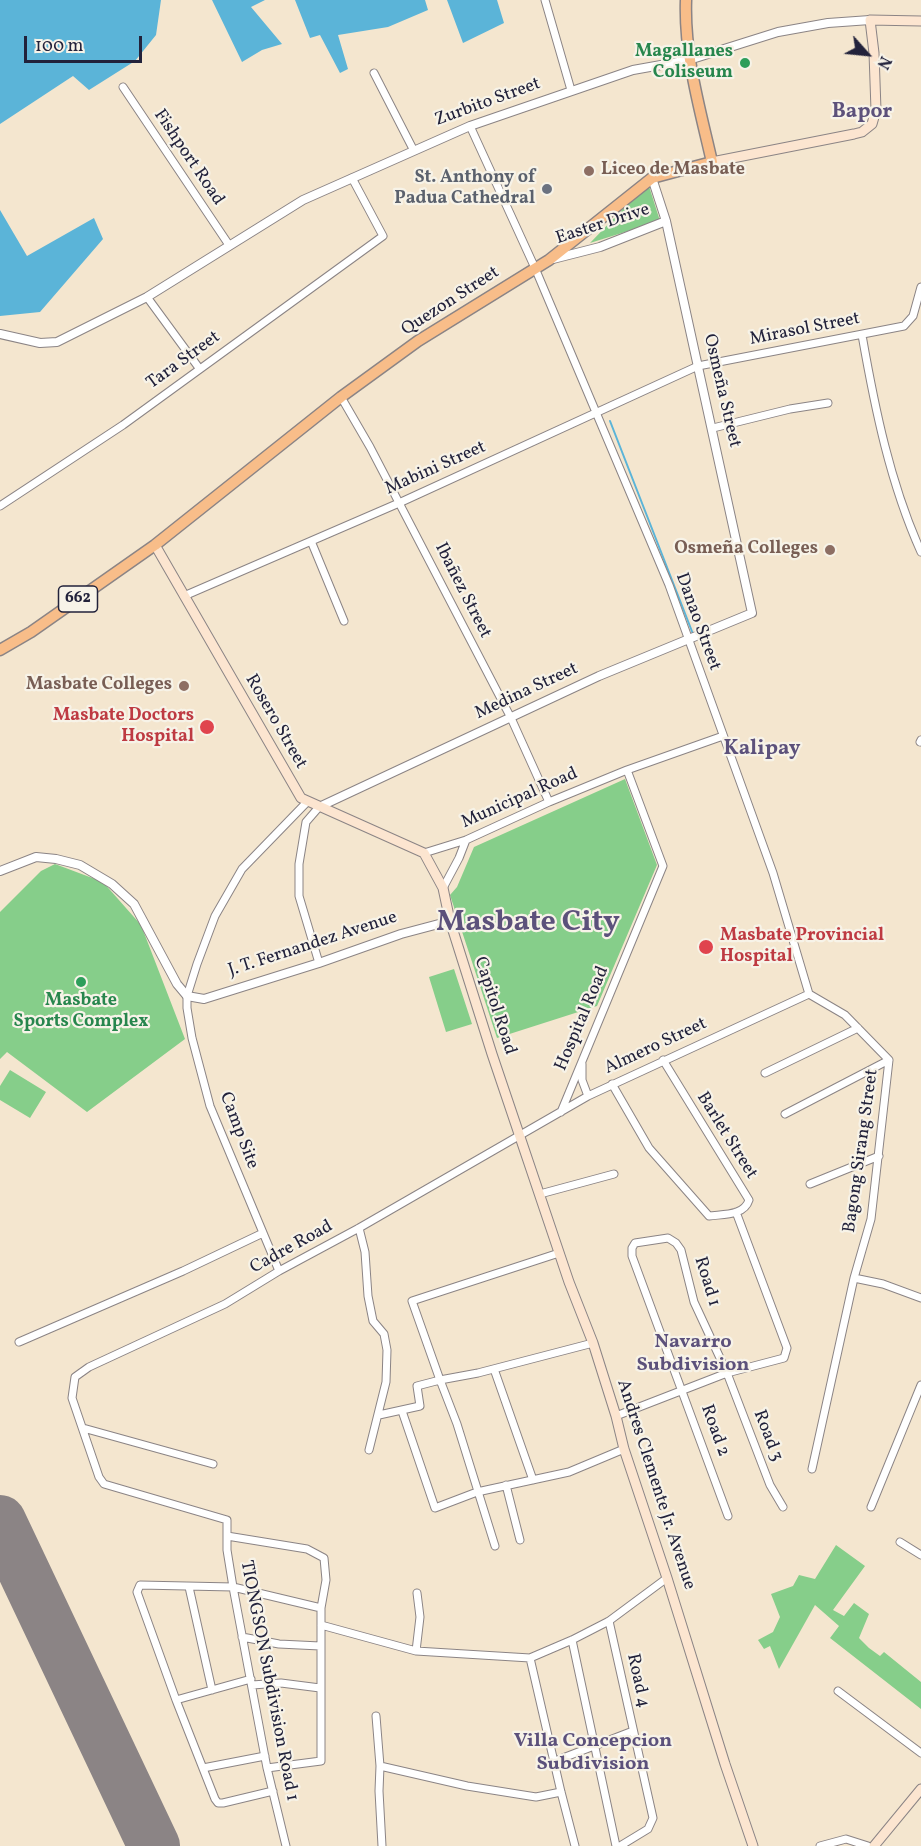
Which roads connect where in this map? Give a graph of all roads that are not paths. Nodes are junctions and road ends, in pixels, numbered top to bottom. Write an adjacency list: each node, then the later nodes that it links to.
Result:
1 (545, 0): 8 (street)
2 (686, 0): 5 (main road)
3 (870, 20): 4 (main road); 5 (street, Zurbito Street); 11 (main road, Quezon Street)
4 (921, 21)
5 (689, 60): 8 (street, Zurbito Street); 11 (main road)
6 (374, 73): 10 (street)
7 (123, 87): 15 (street, Fishport Road)
8 (571, 90): 9 (street, Zurbito Street)
9 (470, 126): 10 (street, Zurbito Street); 17 (street, Danao Street)
10 (413, 149): 12 (street, Zurbito Street)
11 (712, 162): 13 (main road, Quezon Street)
12 (352, 178): 15 (street, Zurbito Street); 23 (street, Tara Street)
13 (651, 178): 14 (street, Osmeña Street); 16 (main road, Quezon Street)
14 (666, 221): 16 (street, Easter Drive); 22 (street, Osmeña Street)
15 (229, 246): 19 (street, Zurbito Street)
16 (549, 260): 17 (main road, Quezon Street)
17 (535, 268): 24 (main road, Quezon Street); 26 (street, Danao Street)
18 (921, 287): 21 (street, Mirasol Street)
19 (147, 297): 20 (street, Zurbito Street); 23 (street)
20 (0, 334)
21 (862, 334): 22 (street, Mirasol Street); 32 (street)
22 (698, 366): 26 (street, Mabini Street); 27 (street, Osmeña Street)
23 (199, 368): 29 (street, Tara Street)
24 (341, 398): 28 (street, Ibañez Street); 31 (main road, Quezon Street)
25 (828, 403): 27 (street)
26 (597, 413): 28 (street, Mabini Street); 36 (street, Danao Street)
27 (713, 428): 34 (street, Osmeña Street)
28 (399, 503): 30 (street, Mabini Street); 38 (street, Ibañez Street)
29 (0, 506)
30 (311, 541): 33 (street, Mabini Street); 35 (street)
31 (155, 545): 33 (main road, Rosero Street); 37 (main road, Quezon Street / 662)
32 (921, 552)
33 (184, 596): 41 (main road, Rosero Street)
34 (752, 613): 36 (street, Medina Street)
35 (344, 621)
36 (688, 640): 38 (street, Medina Street); 39 (street, Danao Street)
37 (0, 650)
38 (511, 718): 42 (street, Ibañez Street); 43 (street, Medina Street)
39 (723, 736): 40 (street, Municipal Road); 52 (street, Danao Street)
40 (627, 770): 42 (street, Municipal Road); 57 (street, Hospital Road)
41 (308, 801): 43 (main road, Rosero Street); 44 (street, Camp Site)
42 (549, 802): 46 (street, Municipal Road)
43 (319, 807): 45 (street); 47 (main road, Rosero Street)
44 (296, 813): 45 (street); 53 (street, Camp Site)
45 (306, 822): 51 (street)
46 (466, 840): 47 (street, Municipal Road); 49 (street)
47 (423, 853): 49 (main road, Capitol Road)
48 (0, 871): 53 (street)
49 (443, 888): 50 (main road, Capitol Road)
50 (450, 921): 51 (street, J. T. Fernandez Avenue); 63 (main road, Capitol Road)
51 (319, 963): 53 (street, J. T. Fernandez Avenue)
52 (809, 994): 54 (street, Bagong Sirang Street); 55 (street, Almero Street)
53 (188, 996): 70 (street, Camp Site)
54 (858, 1028): 56 (street, Bagong Sirang Street); 58 (street)
55 (663, 1060): 59 (street, Almero Street); 68 (street, Barlet Street)
56 (889, 1060): 62 (street); 64 (street, Bagong Sirang Street)
57 (582, 1062): 60 (street); 61 (street, Hospital Road)
58 (765, 1073)
59 (612, 1084): 60 (street, Almero Street); 68 (street)
60 (588, 1096): 61 (street, Almero Street)
61 (561, 1112): 63 (street, Almero Street)
62 (784, 1114)
63 (520, 1137): 67 (main road, Andres Clemente Jr. Avenue); 69 (street, Cadre Road)
64 (879, 1156): 66 (street); 74 (street, Bagong Sirang Street)
65 (614, 1174): 67 (street)
66 (810, 1184)
67 (540, 1194): 71 (main road, Andres Clemente Jr. Avenue)
68 (736, 1212): 79 (street)
69 (359, 1228): 73 (street, Cadre Road); 84 (street)
70 (263, 1233): 73 (street, Camp Site); 76 (street)
71 (559, 1253): 77 (main road, Andres Clemente Jr. Avenue); 80 (street)
72 (632, 1256): 79 (street, Road 1); 82 (street, Road 2)
73 (279, 1271): 86 (street, Cadre Road)
74 (854, 1278): 75 (street); 90 (street, Bagong Sirang Street)
75 (921, 1298)
76 (19, 1342)
77 (593, 1343): 78 (street); 85 (main road, Andres Clemente Jr. Avenue)
78 (494, 1369): 80 (street); 91 (street)
79 (727, 1373): 82 (street); 94 (street, Road 3)
80 (440, 1380): 83 (street); 93 (street)
81 (921, 1385): 95 (street)
82 (683, 1389): 85 (street); 96 (street, Road 2)
83 (402, 1411): 84 (street); 93 (street)
84 (379, 1415): 88 (street)
85 (616, 1416): 87 (main road, Andres Clemente Jr. Avenue)
86 (82, 1428): 89 (street); 97 (street, TIONGSON Subdivision Road 1)
87 (624, 1449): 91 (street); 102 (main road, Andres Clemente Jr. Avenue)
88 (369, 1450)
89 (213, 1464)
90 (812, 1468)
91 (533, 1480): 92 (street)
92 (506, 1485): 93 (street); 98 (street)
93 (477, 1492): 100 (street)
94 (783, 1507)
95 (871, 1507)
96 (728, 1516)
97 (227, 1536): 104 (street, TIONGSON Subdivision Road 1); 106 (street)
98 (520, 1540)
99 (900, 1542): 101 (street)
100 (495, 1546)
101 (921, 1555)
102 (668, 1578): 107 (street); 135 (main road, Andres Clemente Jr. Avenue)
103 (189, 1587): 104 (street); 116 (street); 118 (street)
104 (233, 1587): 106 (street); 109 (street, TIONGSON Subdivision Road 1)
105 (417, 1593): 112 (street)
106 (321, 1608): 108 (street)
107 (609, 1621): 110 (street); 120 (street, Road 4)
108 (321, 1625): 111 (street); 112 (street)
109 (242, 1637): 111 (street); 114 (street, TIONGSON Subdivision Road 1)
110 (572, 1640): 113 (street); 121 (street)
111 (320, 1646): 115 (street)
112 (416, 1651): 113 (street)
113 (530, 1658): 124 (street)
114 (251, 1682): 115 (street); 116 (street); 123 (street, TIONGSON Subdivision Road 1)
115 (320, 1688): 127 (street)
116 (212, 1690): 118 (street)
117 (838, 1691): 122 (street)
118 (176, 1701): 126 (street)
119 (376, 1716): 125 (street)
120 (633, 1731): 121 (street); 134 (street, Road 4)
121 (595, 1746): 124 (street); 134 (street)
122 (921, 1753)
123 (265, 1756): 126 (street); 127 (street, TIONGSON Subdivision Road 1)
124 (555, 1761): 130 (street)
125 (380, 1766): 130 (street); 132 (street)
126 (203, 1768): 129 (street)
127 (267, 1768): 129 (street, TIONGSON Subdivision Road 1)
128 (921, 1789): 138 (main road)
129 (273, 1791): 131 (street, TIONGSON Subdivision Road 1)
130 (561, 1792): 133 (street)
131 (286, 1846)
132 (382, 1846)
133 (575, 1846)
134 (618, 1846)
135 (753, 1846)
136 (820, 1846): 137 (street)
137 (868, 1846)
138 (874, 1846)

